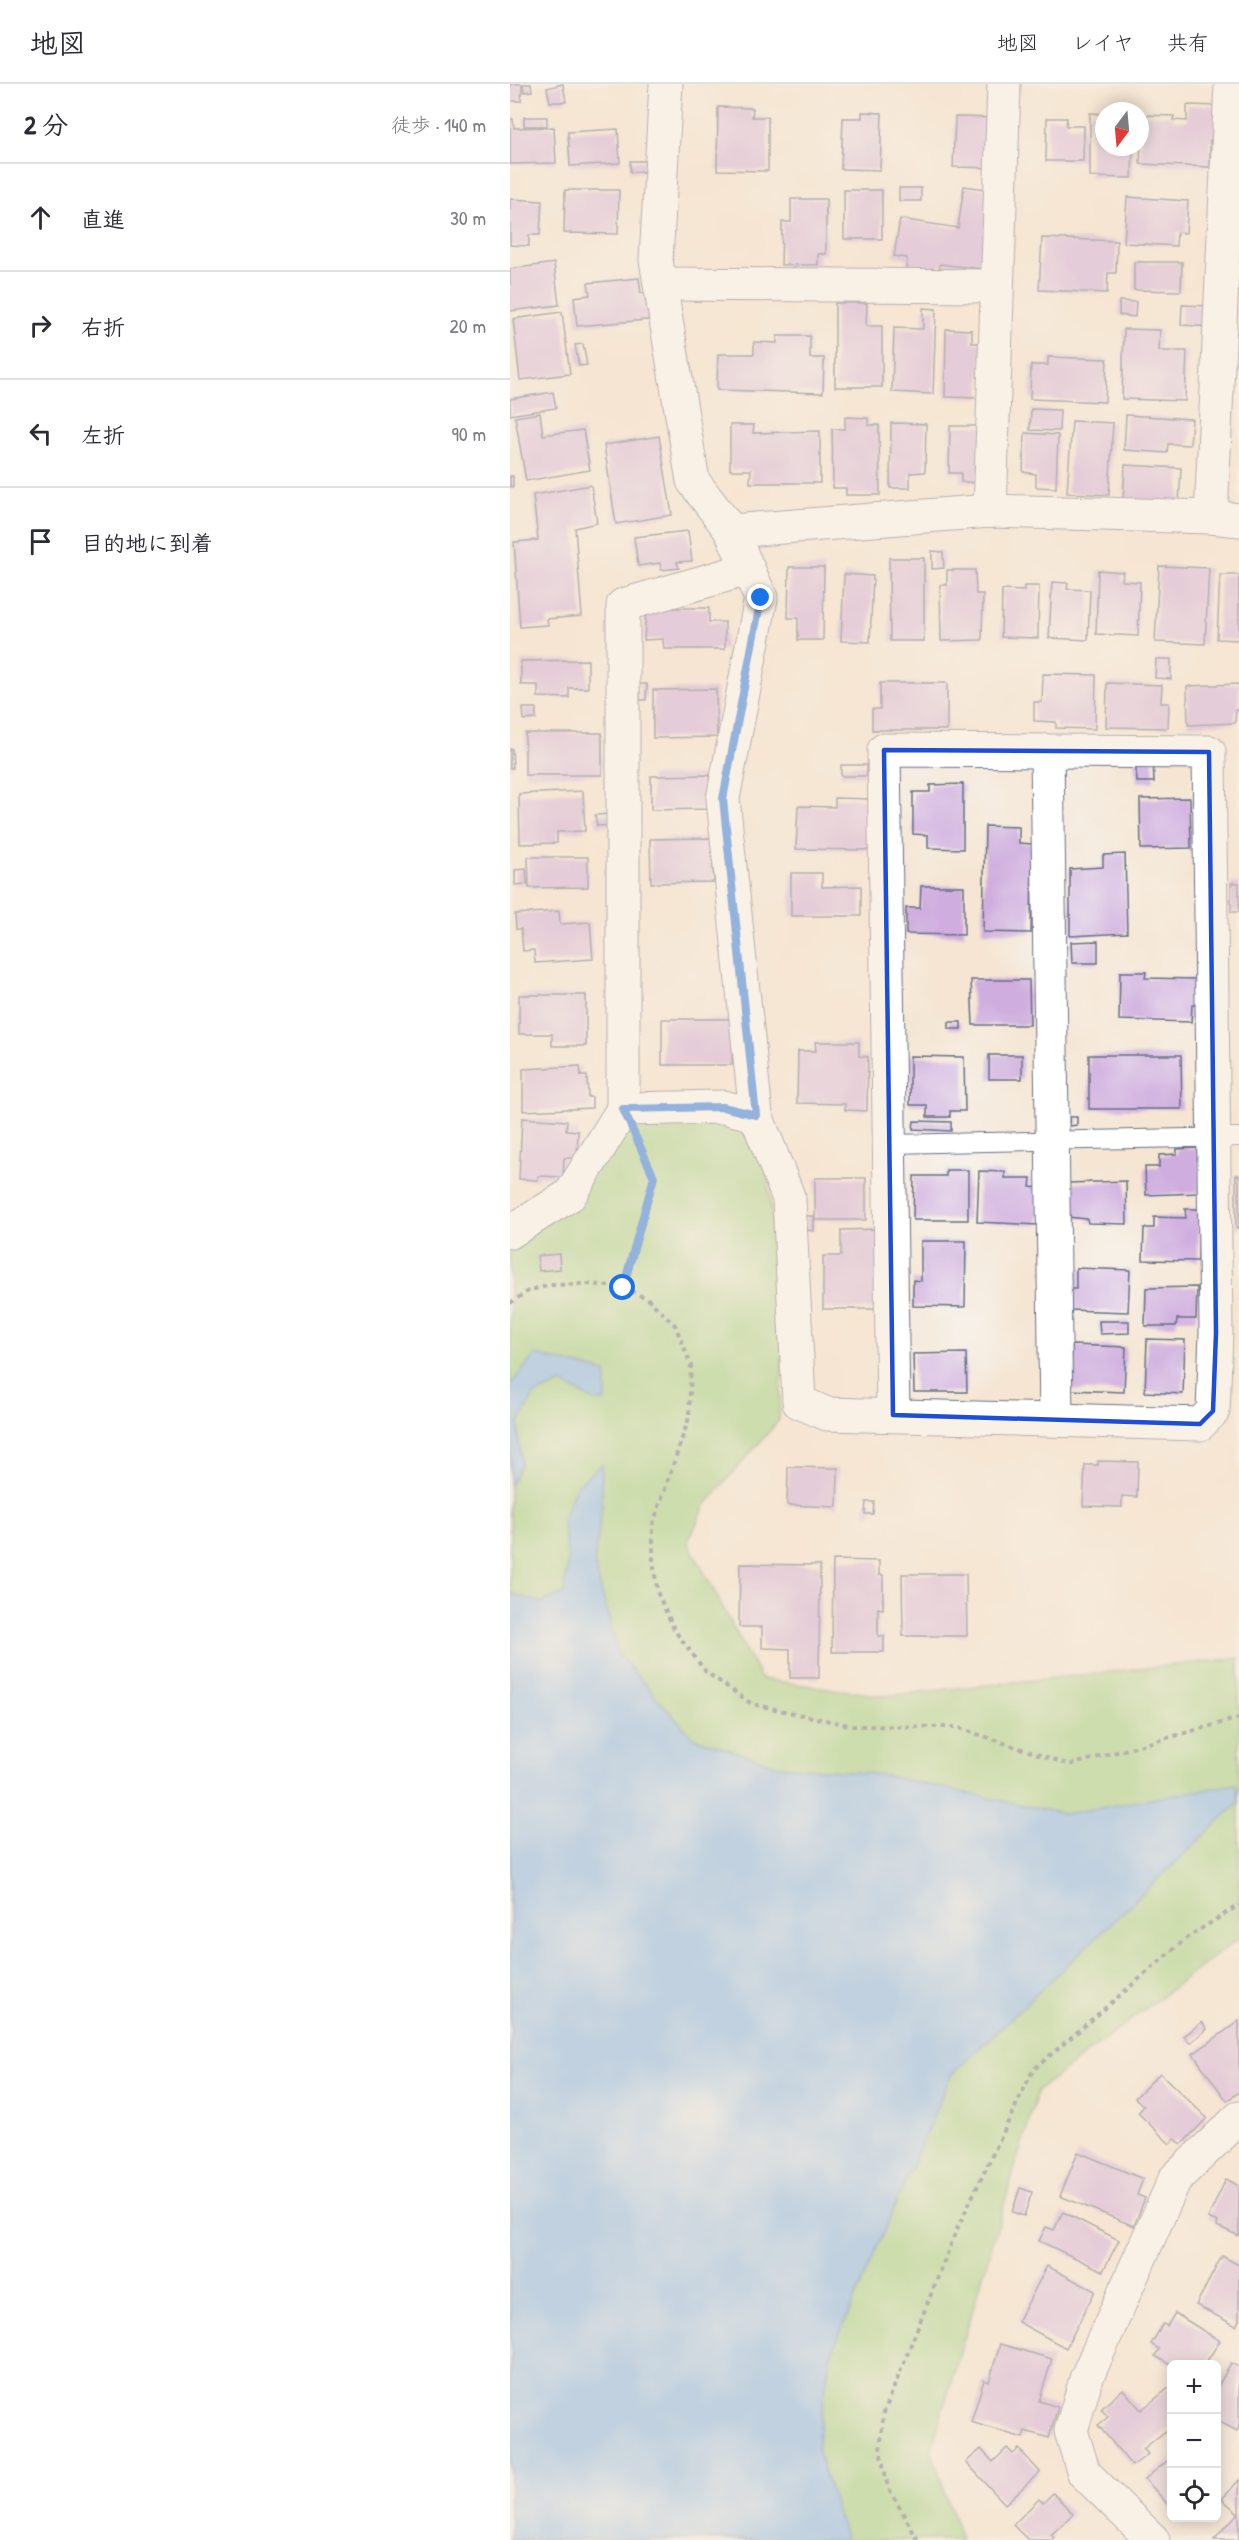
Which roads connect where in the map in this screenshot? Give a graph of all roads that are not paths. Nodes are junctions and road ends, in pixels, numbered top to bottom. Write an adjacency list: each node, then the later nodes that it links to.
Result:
1 (666, 84): 4 (street)
2 (1004, 84): 5 (street)
3 (1231, 84): 7 (street)
4 (660, 284): 5 (street); 8 (street)
5 (997, 286): 6 (street)
6 (990, 511): 7 (street); 8 (street)
7 (1225, 518)
8 (731, 531): 9 (street)
9 (748, 568): 11 (street); 12 (street)
10 (1047, 751): 13 (street); 14 (street); 15 (street)
11 (623, 1109): 12 (street); 16 (street)
12 (756, 1115): 18 (street)
13 (1226, 1137): 14 (lane); 17 (street)
14 (1052, 1141): 15 (lane); 19 (street)
15 (888, 1144): 18 (street)
16 (510, 1232)
17 (1227, 1333): 19 (street)
18 (893, 1415): 19 (street)
19 (1056, 1420)
20 (1239, 2118): 21 (street)
21 (1153, 2540)

